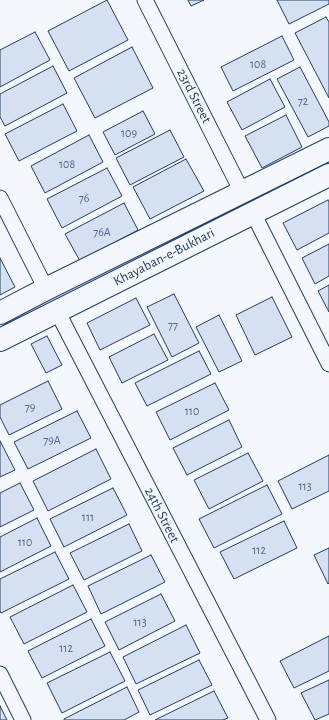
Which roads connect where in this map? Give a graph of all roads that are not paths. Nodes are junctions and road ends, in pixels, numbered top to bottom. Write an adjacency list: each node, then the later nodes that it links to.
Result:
1 (145, 0): 4 (street, 23rd Street)
2 (329, 149): 4 (street, Khayaban-e-Bukhari)
3 (329, 175): 6 (street, Khayaban-e-Bukhari)
4 (242, 192): 7 (street, Khayaban-e-Bukhari)
5 (0, 198): 7 (street)
6 (253, 213): 8 (street, Khayaban-e-Bukhari); 11 (street)
7 (46, 289): 9 (street, Khayaban-e-Bukhari)
8 (57, 311): 10 (street, Khayaban-e-Bukhari); 14 (street, 24th Street)
9 (0, 313)
10 (0, 340)
11 (329, 364)
12 (0, 674): 13 (street)
13 (23, 720)
14 (268, 720)

